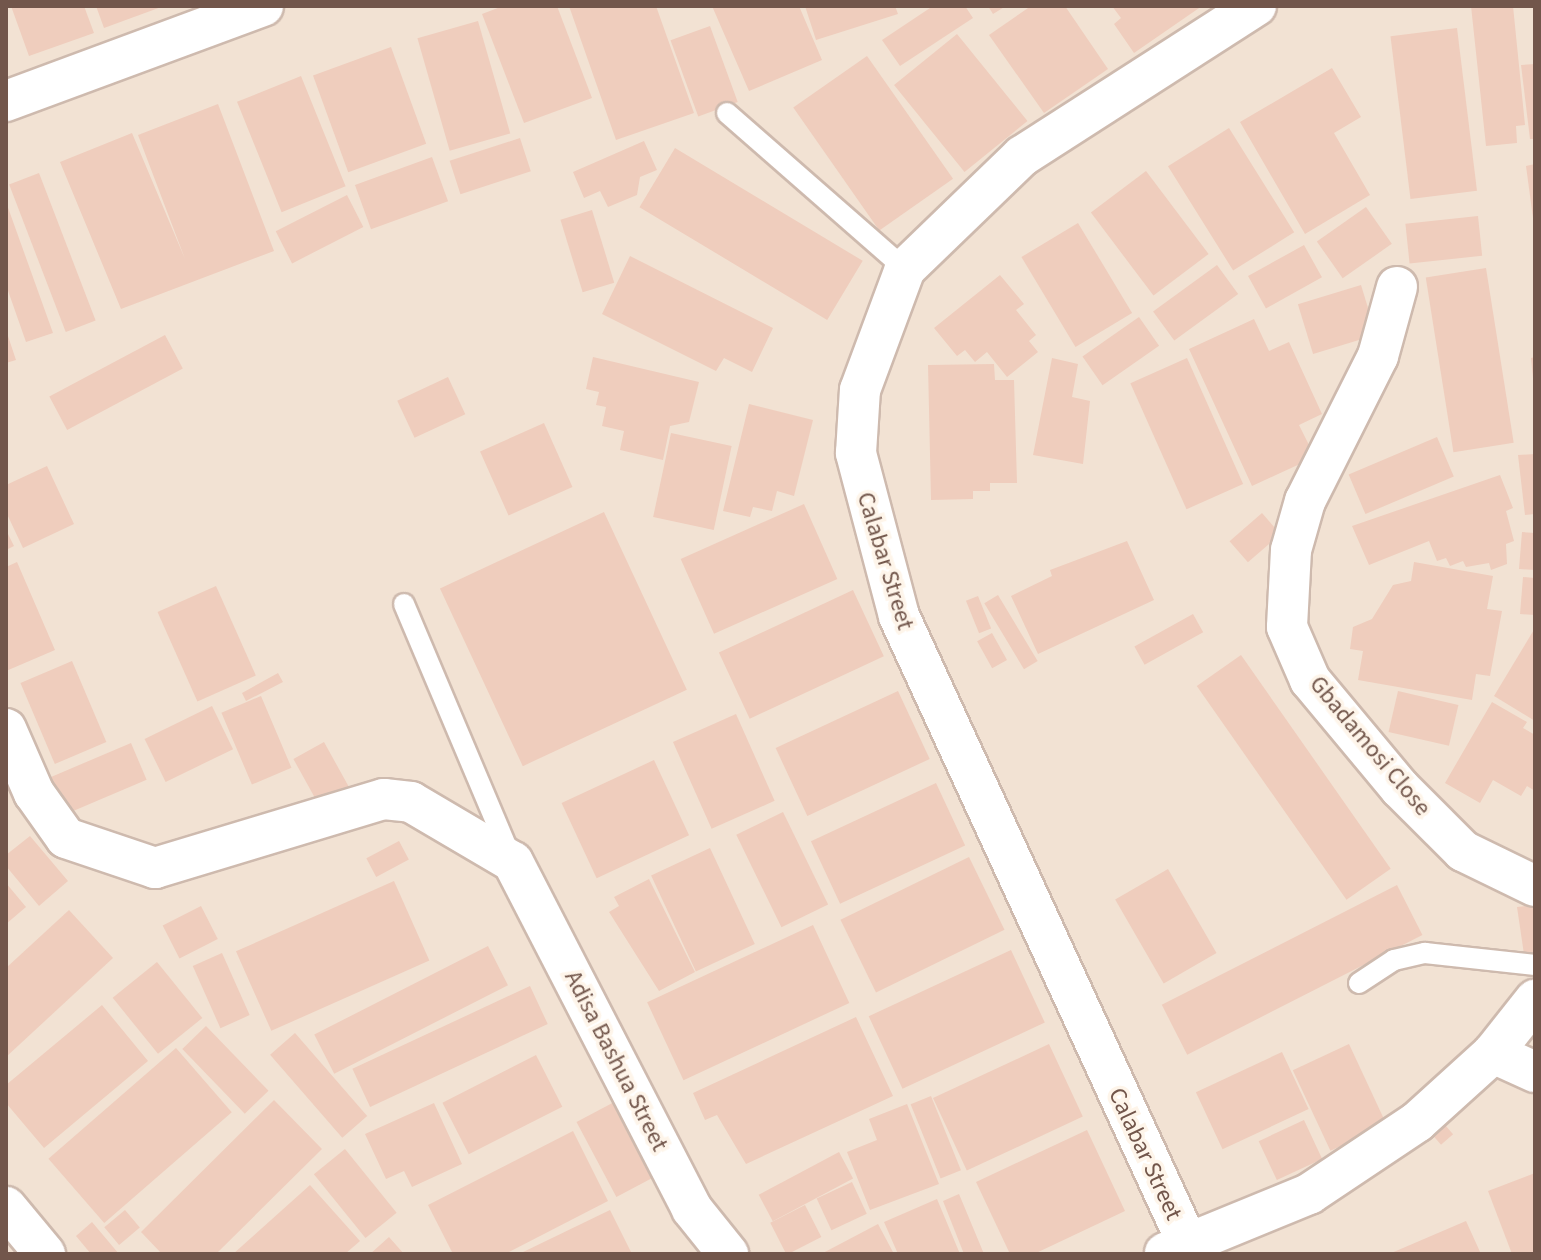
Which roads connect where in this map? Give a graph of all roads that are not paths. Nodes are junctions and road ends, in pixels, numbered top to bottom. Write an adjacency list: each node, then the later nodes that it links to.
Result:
1 (263, 6): 3 (street)
2 (1256, 6): 5 (street, Calabar Street)
3 (6, 101)
4 (727, 113): 5 (lane)
5 (905, 269): 17 (street, Calabar Street)
6 (1397, 287): 10 (street, Gbadamosi Close)
7 (404, 604): 9 (lane)
8 (6, 729): 9 (street)
9 (513, 862): 19 (street, Adisa Bashua Street)
10 (1535, 886)
11 (1535, 965): 12 (lane)
12 (1359, 983)
13 (1535, 1000): 14 (street)
14 (1493, 1053): 15 (street); 17 (street)
15 (1535, 1072)
16 (6, 1207): 18 (street)
17 (1174, 1248)
18 (45, 1254)
19 (728, 1254)

